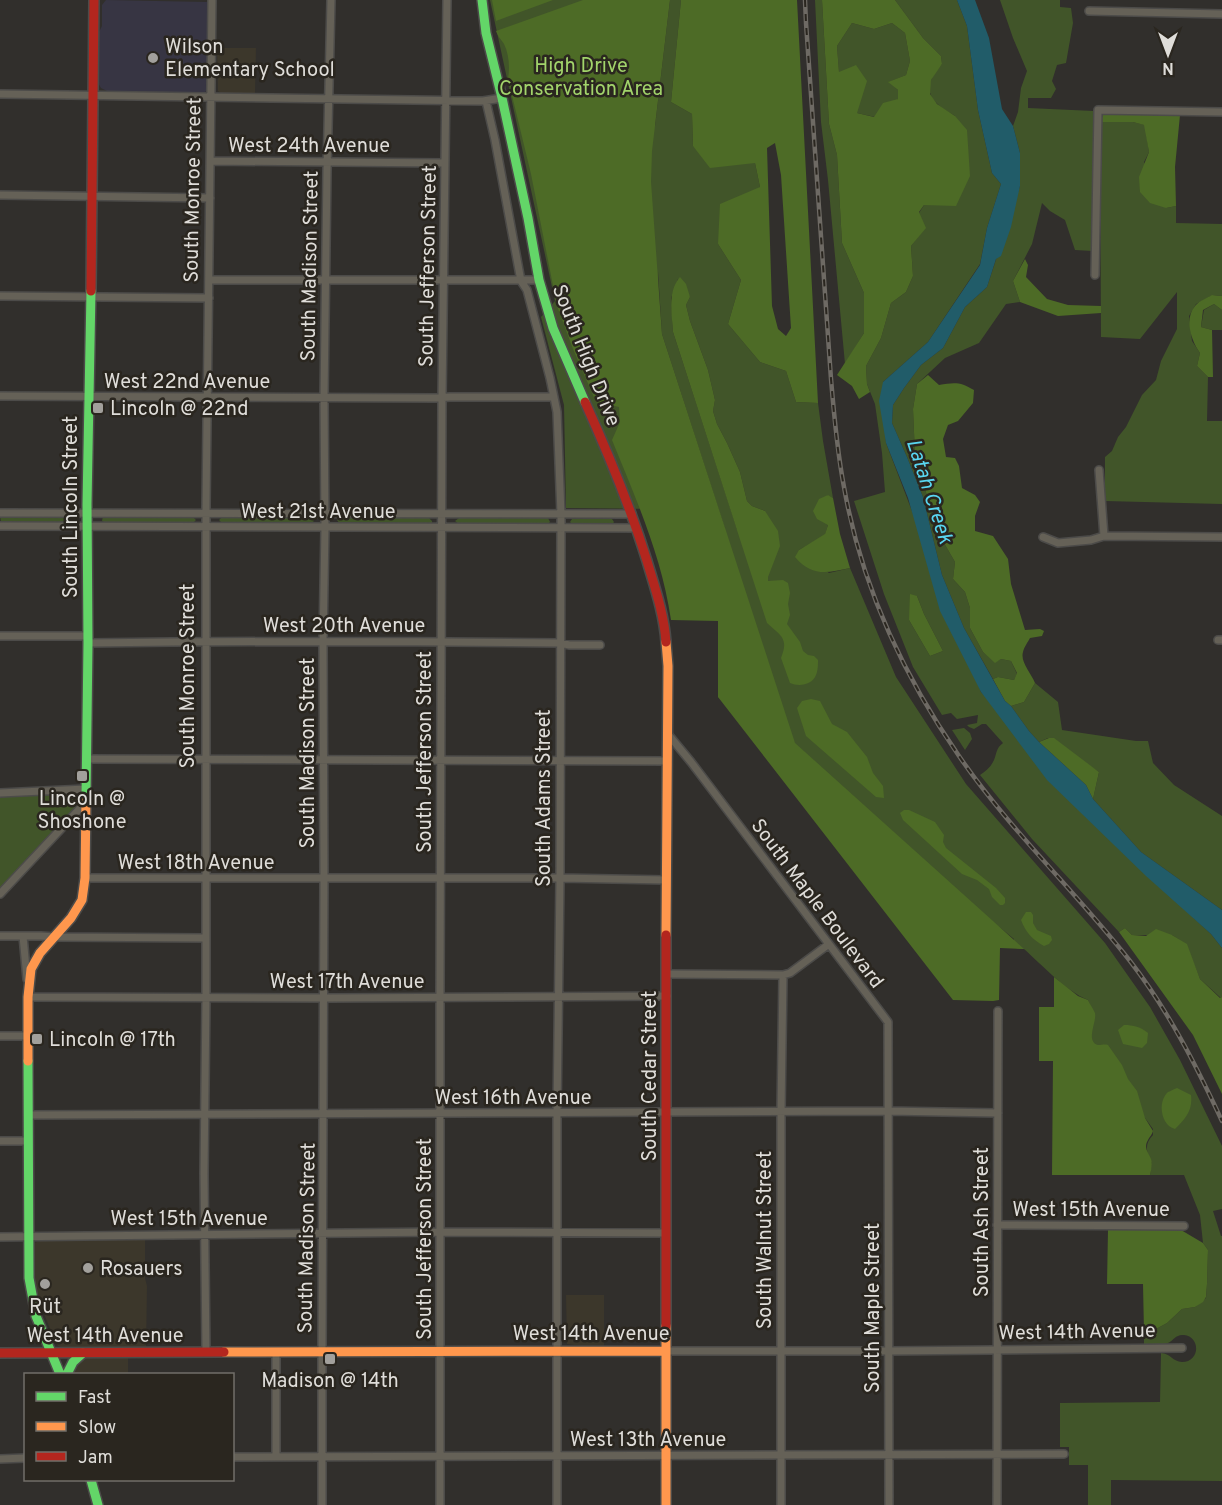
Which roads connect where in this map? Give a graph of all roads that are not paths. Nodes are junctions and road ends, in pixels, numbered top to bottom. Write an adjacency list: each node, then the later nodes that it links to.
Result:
1 (94, 0): 9 (street, South Lincoln Street)
2 (212, 0): 10 (street, South Monroe Street)
3 (330, 0): 11 (street, South Madison Street)
4 (447, 0): 13 (street, South Jefferson Street)
5 (482, 0): 12 (street, South High Drive)
6 (1089, 11): 7 (street)
7 (1222, 14)
8 (0, 94): 9 (street)
9 (92, 96): 10 (street); 20 (street, South Lincoln Street)
10 (211, 97): 11 (street); 16 (street, South Monroe Street)
11 (328, 98): 13 (street); 17 (street, South Madison Street)
12 (502, 98): 14 (street); 25 (street, South High Drive)
13 (447, 100): 14 (street); 18 (street, South Jefferson Street)
14 (486, 100): 27 (street, South Adams Street)
15 (1222, 112): 22 (street)
16 (210, 161): 17 (street, West 24th Avenue); 21 (street, South Monroe Street)
17 (327, 162): 18 (street, West 24th Avenue); 24 (street, South Madison Street)
18 (445, 163): 26 (street, South Jefferson Street)
19 (0, 195): 20 (street)
20 (91, 196): 21 (street); 29 (street, South Lincoln Street)
21 (210, 198): 23 (street, South Monroe Street)
22 (1095, 275)
23 (209, 280): 24 (street); 30 (street, South Monroe Street)
24 (326, 280): 26 (street); 35 (street, South Madison Street)
25 (539, 280): 27 (street); 44 (street, South High Drive)
26 (443, 281): 27 (street); 36 (street, South Jefferson Street)
27 (521, 281): 33 (street, South Adams Street)
28 (0, 296): 29 (street)
29 (91, 297): 30 (street); 32 (street, South Lincoln Street)
30 (209, 298): 34 (street, South Monroe Street)
31 (0, 396): 32 (street, West 22nd Avenue)
32 (89, 397): 34 (street, West 22nd Avenue); 39 (street, South Lincoln Street)
33 (554, 397): 36 (street, West 22nd Avenue); 43 (street, South Adams Street)
34 (206, 398): 35 (street, West 22nd Avenue); 40 (street, South Monroe Street)
35 (324, 398): 36 (street, West 22nd Avenue); 41 (street, South Madison Street)
36 (442, 398): 42 (street, South Jefferson Street)
37 (1099, 470): 52 (street)
38 (0, 513): 39 (street, West 21st Avenue)
39 (87, 513): 40 (street, West 21st Avenue); 46 (street, South Lincoln Street)
40 (206, 513): 41 (street, West 21st Avenue); 47 (street, South Monroe Street)
41 (325, 513): 42 (street, West 21st Avenue); 48 (street, South Madison Street)
42 (442, 514): 43 (street, West 21st Avenue); 49 (street, South Jefferson Street)
43 (561, 514): 44 (street, West 21st Avenue); 50 (street, South Adams Street)
44 (632, 514): 51 (street, South High Drive)
45 (0, 526): 46 (street, West 21st Avenue)
46 (87, 526): 47 (street, West 21st Avenue); 56 (street, South Lincoln Street)
47 (206, 526): 48 (street, West 21st Avenue); 57 (street, South Monroe Street)
48 (325, 527): 49 (street, West 21st Avenue); 59 (street, South Madison Street)
49 (442, 527): 50 (street, West 21st Avenue); 58 (street, South Jefferson Street)
50 (561, 528): 51 (street, West 21st Avenue); 60 (street, South Adams Street)
51 (636, 528): 62 (street, South High Drive)
52 (1104, 536): 53 (street); 54 (street)
53 (1043, 537)
54 (1222, 537)
55 (0, 636): 56 (street, West 20th Avenue)
56 (88, 640): 57 (street, West 20th Avenue); 64 (street, South Lincoln Street)
57 (206, 641): 59 (street, West 20th Avenue); 65 (street, South Monroe Street)
58 (442, 641): 59 (street, West 20th Avenue); 60 (street, West 20th Avenue); 68 (street, South Jefferson Street)
59 (323, 642): 67 (street, South Madison Street)
60 (561, 643): 61 (street, West 20th Avenue); 66 (street, South Adams Street)
61 (600, 645)
62 (667, 646): 63 (street, South Cedar Street)
63 (667, 734): 69 (street, South Cedar Street); 84 (street, South Maple Boulevard)
64 (86, 759): 65 (street); 70 (street, South Lincoln Street)
65 (205, 760): 67 (street); 73 (street, South Monroe Street)
66 (559, 760): 68 (street); 69 (street); 75 (street, South Adams Street)
67 (324, 761): 68 (street); 77 (street, South Madison Street)
68 (441, 761): 74 (street, South Jefferson Street)
69 (667, 761): 78 (street, South Cedar Street)
70 (86, 789): 71 (street); 72 (street, South Lincoln Street)
71 (0, 793)
72 (86, 802): 76 (street, South Lincoln Street); 79 (street)
73 (206, 878): 76 (street, West 18th Avenue); 77 (street, West 18th Avenue); 83 (street, South Monroe Street)
74 (440, 878): 75 (street, West 18th Avenue); 77 (street, West 18th Avenue); 90 (street, South Jefferson Street)
75 (560, 878): 78 (street, West 18th Avenue); 87 (street, South Adams Street)
76 (85, 879): 82 (street, South Lincoln Street)
77 (324, 879): 92 (street, South Madison Street)
78 (666, 880): 85 (street, South Cedar Street)
79 (0, 894)
80 (0, 936): 81 (street)
81 (23, 936): 82 (street); 89 (street, South Lincoln Street)
82 (55, 937): 83 (street); 89 (street, South Lincoln Street)
83 (206, 938): 91 (street, South Monroe Street)
84 (829, 944): 86 (street); 96 (street, South Maple Boulevard)
85 (667, 974): 86 (street); 88 (street, South Cedar Street)
86 (783, 975): 97 (street, South Walnut Street)
87 (559, 996): 88 (street, West 17th Avenue); 90 (street, West 17th Avenue); 98 (street, South Adams Street)
88 (667, 996): 99 (street, South Cedar Street)
89 (28, 997): 91 (street, West 17th Avenue); 95 (street, South Lincoln Street)
90 (440, 997): 92 (street, West 17th Avenue); 102 (street, South Jefferson Street)
91 (206, 998): 92 (street, West 17th Avenue); 104 (street, South Monroe Street)
92 (323, 998): 101 (street, South Madison Street)
93 (998, 1011): 100 (street, South Ash Street)
94 (0, 1036): 95 (street)
95 (28, 1036): 103 (street, South Lincoln Street)
96 (888, 1111): 97 (street, West 16th Avenue); 100 (street, West 16th Avenue); 122 (street, South Maple Street)
97 (781, 1112): 99 (street, West 16th Avenue); 121 (street, South Walnut Street)
98 (557, 1113): 99 (street, West 16th Avenue); 102 (street, West 16th Avenue); 110 (street, South Adams Street)
99 (666, 1113): 111 (street, South Cedar Street)
100 (998, 1113): 107 (street, South Ash Street)
101 (324, 1114): 102 (street, West 16th Avenue); 104 (street, West 16th Avenue); 113 (street, South Madison Street)
102 (440, 1114): 109 (street, South Jefferson Street)
103 (28, 1115): 104 (street, West 16th Avenue); 105 (street, South Lincoln Street)
104 (205, 1115): 112 (street, South Monroe Street)
105 (28, 1141): 106 (street); 114 (street, South Lincoln Street)
106 (0, 1142)
107 (997, 1225): 108 (street, West 15th Avenue); 118 (street, South Ash Street)
108 (1184, 1226)
109 (440, 1232): 110 (street, West 15th Avenue); 113 (street, West 15th Avenue); 119 (street, South Jefferson Street)
110 (557, 1233): 111 (street, West 15th Avenue); 117 (street, South Adams Street)
111 (666, 1233): 120 (street, South Cedar Street)
112 (205, 1234): 113 (street, West 15th Avenue); 114 (street, West 15th Avenue); 123 (street, South Monroe Street)
113 (323, 1234): 125 (street, South Madison Street)
114 (28, 1236): 115 (street, West 15th Avenue); 127 (street, South Lincoln Street)
115 (0, 1237)
116 (1182, 1348): 118 (street, West 14th Avenue)
117 (558, 1350): 119 (street, West 14th Avenue); 120 (street, West 14th Avenue); 132 (street, South Adams Street)
118 (998, 1350): 122 (street, West 14th Avenue); 135 (street, South Ash Street)
119 (440, 1351): 125 (street, West 14th Avenue); 136 (street, South Jefferson Street)
120 (666, 1351): 121 (street, West 14th Avenue); 133 (street, South Cedar Street)
121 (781, 1351): 122 (street, West 14th Avenue); 134 (street, South Walnut Street)
122 (889, 1351): 137 (street, South Maple Street)
123 (206, 1352): 124 (street, West 14th Avenue); 128 (street, West 14th Avenue)
124 (276, 1352): 125 (street, West 14th Avenue); 139 (street)
125 (322, 1352): 140 (street, South Madison Street)
126 (0, 1353): 127 (street, West 14th Avenue)
127 (53, 1353): 128 (street, West 14th Avenue); 129 (street)
128 (84, 1353): 130 (street)
129 (60, 1373)
130 (68, 1373)
131 (1064, 1454): 135 (street, West 13th Avenue)
132 (557, 1455): 133 (street, West 13th Avenue); 136 (street, West 13th Avenue); 147 (street, South Adams Street)
133 (666, 1455): 134 (street, West 13th Avenue); 148 (street, South Cedar Street)
134 (782, 1455): 137 (street, West 13th Avenue); 149 (street, South Walnut Street)
135 (998, 1455): 137 (street, West 13th Avenue); 151 (street, South Ash Street)
136 (439, 1456): 140 (street, West 13th Avenue); 146 (street, South Jefferson Street)
137 (889, 1456): 150 (street, South Maple Street)
138 (234, 1457): 139 (street, West 13th Avenue)
139 (276, 1457): 140 (street, West 13th Avenue)
140 (322, 1457): 145 (street, South Madison Street)
141 (24, 1458): 142 (street)
142 (0, 1459)
143 (92, 1481): 144 (street)
144 (98, 1505)
145 (322, 1505)
146 (440, 1505)
147 (557, 1505)
148 (666, 1505)
149 (781, 1505)
150 (889, 1505)
151 (997, 1505)

